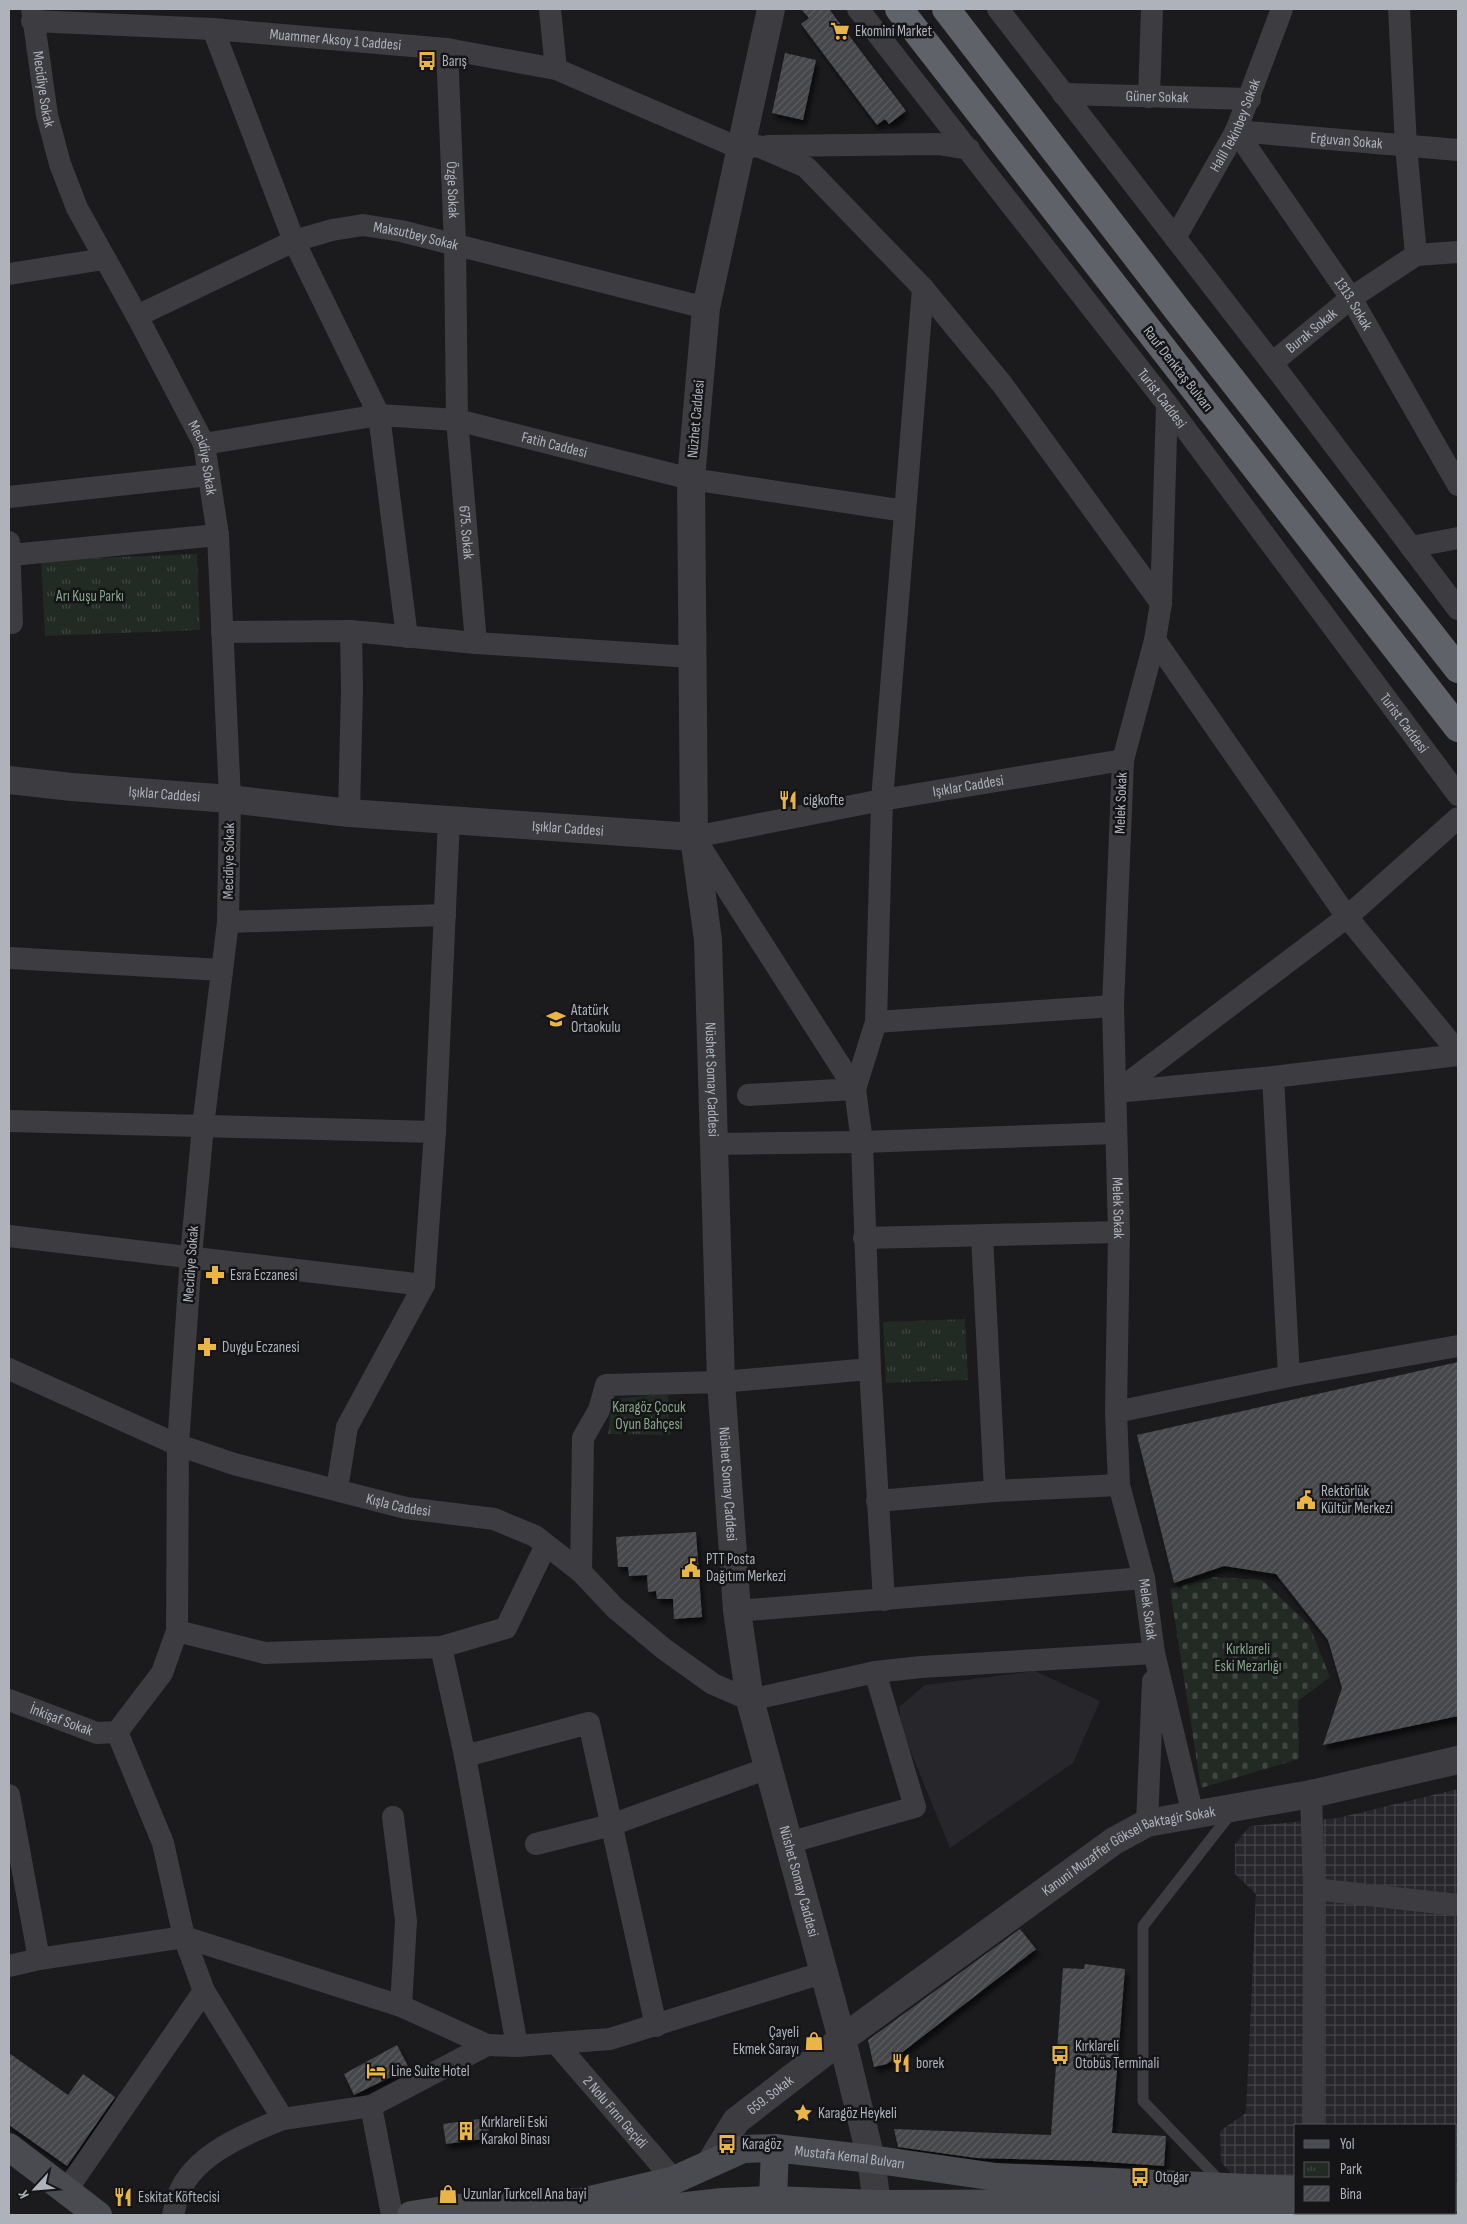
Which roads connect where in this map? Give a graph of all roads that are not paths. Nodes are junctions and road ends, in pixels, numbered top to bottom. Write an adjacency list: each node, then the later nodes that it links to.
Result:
1 (550, 9): 13 (street)
2 (771, 9): 19 (street, Nüzhet Caddesi)
3 (858, 9): 20 (street, Turist Caddesi)
4 (899, 9): 57 (highway, Rauf Denktaş Bulvarı)
5 (946, 9): 56 (highway)
6 (998, 9): 14 (street)
7 (1152, 9): 15 (street)
8 (1282, 9): 16 (street, Halil Tekinbey Sokak)
9 (1399, 9): 18 (street)
10 (32, 15): 11 (street, Muammer Aksoy 1 Caddesi); 27 (street, Mecidiye Sokak)
11 (213, 29): 12 (street, Muammer Aksoy 1 Caddesi); 23 (street)
12 (447, 49): 13 (street, Muammer Aksoy 1 Caddesi); 24 (street, Özge Sokak)
13 (556, 70): 19 (street, Muammer Aksoy 1 Caddesi)
14 (1063, 94): 15 (street, Güner Sokak); 22 (street)
15 (1149, 98): 16 (street, Güner Sokak)
16 (1250, 99): 17 (street, Halil Tekinbey Sokak)
17 (1236, 131): 18 (street, Erguvan Sokak); 22 (street, Halil Tekinbey Sokak); 30 (street, 1313. Sokak)
18 (1406, 146): 21 (street, Erguvan Sokak); 26 (street)
19 (749, 147): 20 (street); 29 (street, Muammer Aksoy 1 Caddesi); 31 (street, Nüzhet Caddesi)
20 (969, 149): 34 (street, Turist Caddesi)
21 (1458, 150)
22 (1175, 238): 33 (street)
23 (294, 240): 24 (street, Maksutbey Sokak); 32 (street, Maksutbey Sokak); 35 (street)
24 (455, 244): 31 (street, Maksutbey Sokak); 36 (street, Özge Sokak)
25 (1458, 252): 26 (street, Burak Sokak)
26 (1416, 255): 30 (street, Burak Sokak)
27 (104, 259): 28 (street); 32 (street, Mecidiye Sokak)
28 (9, 274)
29 (923, 288): 42 (street); 47 (street, Muammer Aksoy 1 Caddesi)
30 (1351, 298): 33 (street, Burak Sokak); 40 (street, 1313. Sokak)
31 (706, 308): 39 (street, Nüzhet Caddesi)
32 (137, 316): 37 (street, Mecidiye Sokak)
33 (1272, 362): 45 (street)
34 (1167, 404): 47 (street, Melek Sokak); 60 (street, Turist Caddesi)
35 (379, 415): 36 (street, Fatih Caddesi); 37 (street, Fatih Caddesi); 52 (street)
36 (457, 420): 39 (street, Fatih Caddesi); 54 (street, 675. Sokak)
37 (204, 444): 38 (street, Mecidiye Sokak)
38 (209, 476): 41 (street); 43 (street, Mecidiye Sokak)
39 (691, 479): 42 (street, Fatih Caddesi); 55 (street, Nüzhet Caddesi)
40 (1458, 485)
41 (9, 496)
42 (905, 511): 62 (street)
43 (218, 535): 46 (street); 51 (street, Mecidiye Sokak)
44 (1458, 538): 45 (street)
45 (1411, 547): 48 (street)
46 (10, 549): 49 (street)
47 (1161, 603): 53 (street, Melek Sokak)
48 (1458, 609)
49 (9, 623)
50 (351, 631): 51 (street); 52 (street); 63 (street)
51 (222, 632): 61 (street, Mecidiye Sokak)
52 (407, 637): 54 (street)
53 (1155, 640): 58 (street, Melek Sokak); 68 (street)
54 (476, 644): 55 (street)
55 (692, 657): 66 (street, Nüzhet Caddesi)
56 (1458, 669)
57 (1458, 728)
58 (1123, 760): 62 (street, Işıklar Caddesi); 72 (street, Melek Sokak)
59 (9, 780): 61 (street, Işıklar Caddesi)
60 (1458, 795)
61 (230, 799): 63 (street, Işıklar Caddesi); 69 (street, Mecidiye Sokak)
62 (882, 800): 66 (street, Işıklar Caddesi); 73 (street)
63 (349, 813): 65 (street, Işıklar Caddesi)
64 (1458, 818): 68 (street)
65 (449, 820): 66 (street, Işıklar Caddesi); 67 (street)
66 (694, 837): 76 (street); 84 (street, Nüshet Somay Caddesi)
67 (445, 915): 69 (street); 81 (street)
68 (1347, 917): 74 (street); 77 (street)
69 (228, 922): 71 (street, Mecidiye Sokak)
70 (9, 958): 71 (street)
71 (222, 970): 80 (street, Mecidiye Sokak)
72 (1113, 1006): 73 (street); 77 (street, Melek Sokak)
73 (876, 1022): 76 (street)
74 (1458, 1053): 75 (street)
75 (1273, 1077): 77 (street); 94 (street)
76 (855, 1090): 78 (street); 83 (street)
77 (1116, 1092): 82 (street, Melek Sokak)
78 (748, 1095)
79 (9, 1121): 80 (street)
80 (203, 1126): 81 (street); 89 (street, Mecidiye Sokak)
81 (435, 1132): 90 (street)
82 (1115, 1133): 83 (street); 85 (street, Melek Sokak)
83 (862, 1142): 84 (street); 88 (street)
84 (714, 1144): 95 (street, Nüshet Somay Caddesi)
85 (1119, 1232): 87 (street); 96 (street, Melek Sokak)
86 (9, 1236): 89 (street)
87 (982, 1236): 88 (street); 100 (street)
88 (864, 1238): 93 (street)
89 (191, 1256): 90 (street); 97 (street, Mecidiye Sokak)
90 (424, 1286): 99 (street)
91 (1458, 1346): 94 (street)
92 (9, 1369): 97 (street, Kışla Caddesi)
93 (870, 1369): 95 (street); 101 (street)
94 (1289, 1376): 96 (street)
95 (721, 1382): 103 (street); 106 (street, Nüshet Somay Caddesi)
96 (1116, 1412): 98 (street, Melek Sokak)
97 (178, 1445): 99 (street, Kışla Caddesi); 107 (street, Mecidiye Sokak)
98 (1119, 1485): 100 (street); 104 (street, Melek Sokak)
99 (338, 1489): 102 (street, Kışla Caddesi)
100 (995, 1491): 101 (street)
101 (877, 1501): 105 (street)
102 (546, 1545): 103 (street, Kışla Caddesi); 108 (street)
103 (581, 1572): 112 (street, Kışla Caddesi)
104 (1144, 1578): 105 (street); 109 (street, Melek Sokak)
105 (884, 1600): 106 (street)
106 (737, 1611): 112 (street, Nüshet Somay Caddesi)
107 (177, 1631): 108 (street); 113 (street, Mecidiye Sokak)
108 (441, 1647): 114 (street)
109 (1154, 1653): 110 (street); 120 (street, Melek Sokak); 122 (street, Melek Sokak)
110 (875, 1672): 112 (street); 124 (street)
111 (9, 1700): 113 (street, İnkişaf Sokak)
112 (750, 1700): 116 (street, Nüshet Somay Caddesi)
113 (116, 1732): 128 (street)
114 (465, 1756): 123 (street); 138 (street)
115 (1458, 1760): 117 (street, Kanuni Muzaffer Göksel Baktagir Sokak)
116 (768, 1768): 123 (street); 124 (street, Nüshet Somay Caddesi)
117 (1311, 1794): 119 (street, Kanuni Muzaffer Göksel Baktagir Sokak); 126 (street)
118 (9, 1796): 129 (street)
119 (1236, 1807): 120 (street, Kanuni Muzaffer Göksel Baktagir Sokak); 147 (lane)
120 (1193, 1815): 122 (street, Kanuni Muzaffer Göksel Baktagir Sokak)
121 (393, 1818): 133 (street)
122 (1148, 1823): 135 (street, Kanuni Muzaffer Göksel Baktagir Sokak)
123 (611, 1825): 125 (street); 134 (street)
124 (788, 1843): 131 (street, Nüshet Somay Caddesi)
125 (536, 1844)
126 (1314, 1888): 127 (street); 141 (street)
127 (1458, 1905)
128 (184, 1937): 129 (street); 132 (street); 133 (street)
129 (39, 1959): 130 (street)
130 (9, 1966)
131 (825, 1972): 134 (street); 135 (street, Nüshet Somay Caddesi)
132 (204, 1991): 140 (street); 149 (street)
133 (401, 2006): 137 (street)
134 (656, 2026): 136 (street)
135 (842, 2039): 144 (street, Nüshet Somay Caddesi); 145 (street, 659. Sokak)
136 (556, 2043): 138 (street); 146 (street, 2 Nolu Fırın Geçidi)
137 (487, 2045): 138 (street); 139 (street)
138 (517, 2046)
139 (371, 2106): 140 (street); 159 (street)
140 (283, 2119): 158 (street)
141 (1312, 2124)
142 (9, 2147): 149 (main road)
143 (775, 2148): 144 (main road, Mustafa Kemal Bulvarı); 145 (main road, Mustafa Kemal Bulvarı); 152 (main road)
144 (871, 2159): 147 (main road, Mustafa Kemal Bulvarı); 151 (street, Nüshet Somay Caddesi)
145 (711, 2162): 146 (main road, Mustafa Kemal Bulvarı); 150 (main road)
146 (674, 2180): 160 (main road, Mustafa Kemal Bulvarı)
147 (1226, 2187): 148 (main road, Mustafa Kemal Bulvarı); 154 (lane)
148 (1294, 2190)
149 (66, 2191): 157 (main road)
150 (722, 2202): 152 (main road); 161 (main road)
151 (877, 2204): 152 (main road); 153 (main road)
152 (775, 2208)
153 (1113, 2209): 154 (main road)
154 (1266, 2209): 155 (main road)
155 (1294, 2211)
156 (1372, 2214): 162 (main road)
157 (98, 2215)
158 (174, 2215)
159 (392, 2215)
160 (411, 2215)
161 (606, 2215)
162 (1400, 2215)

